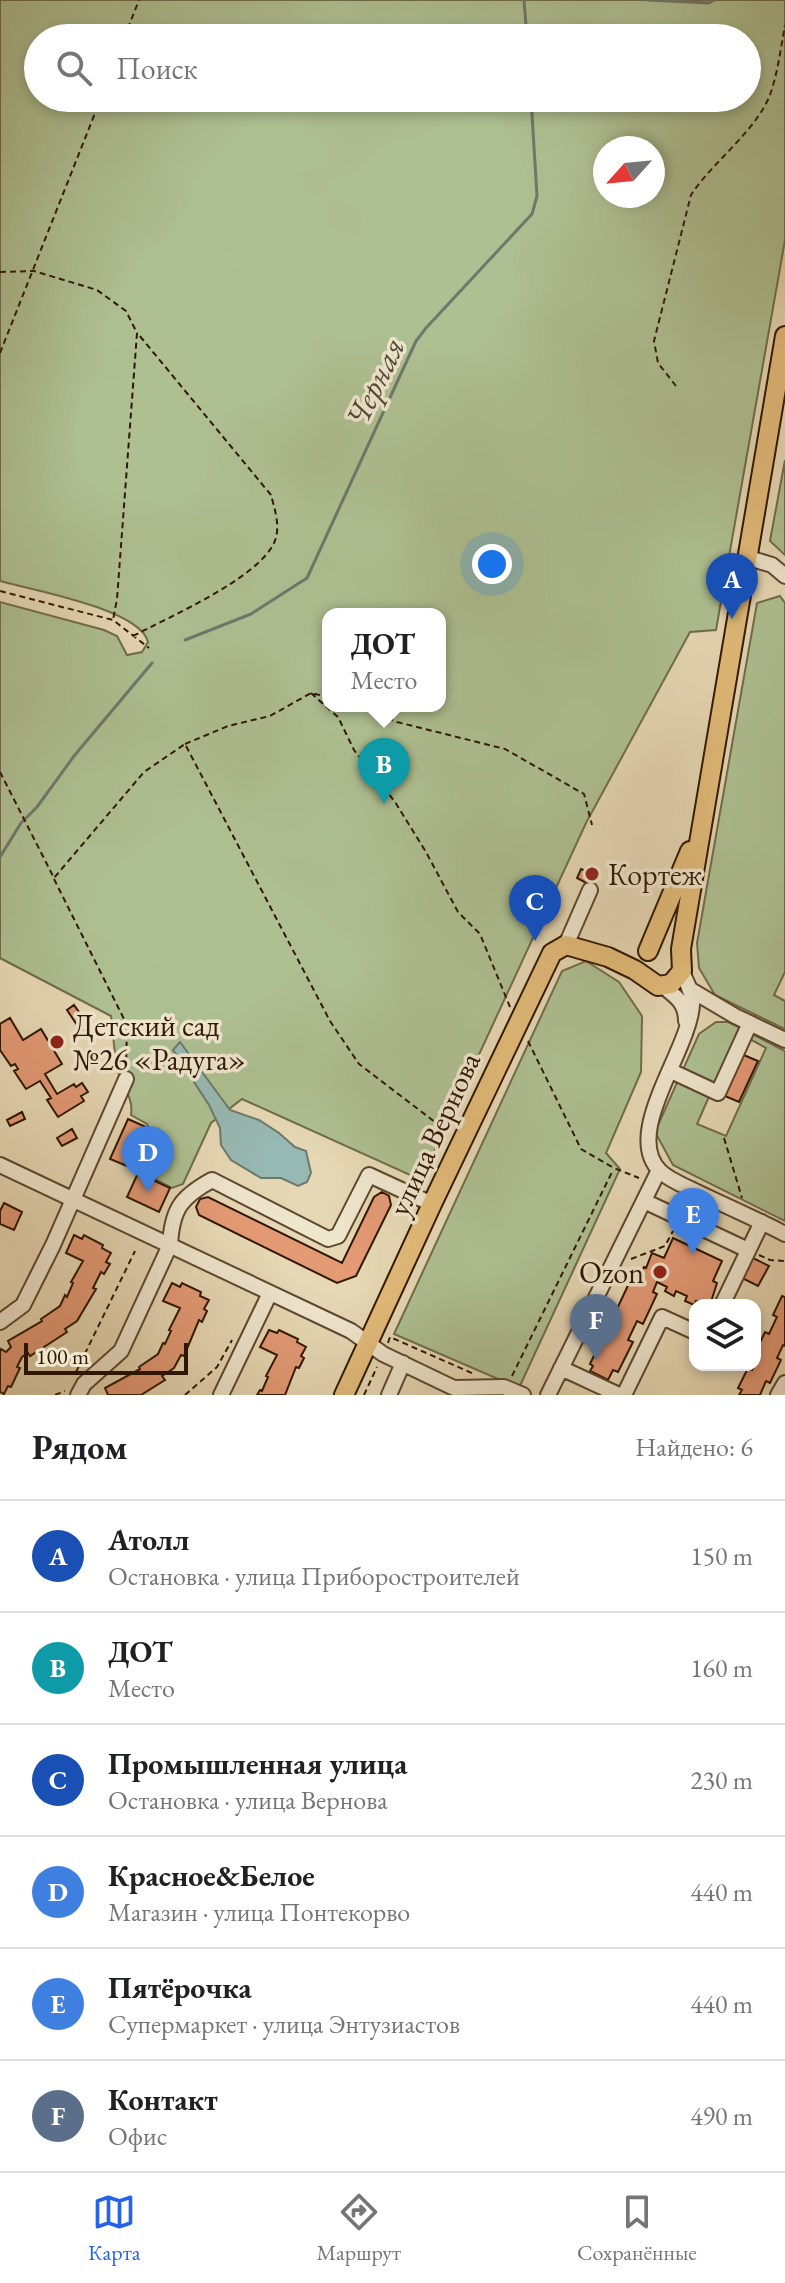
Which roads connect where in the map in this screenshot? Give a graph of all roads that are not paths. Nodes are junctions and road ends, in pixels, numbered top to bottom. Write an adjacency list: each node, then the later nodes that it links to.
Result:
1 (785, 336): 2 (main road)
2 (749, 558): 3 (street); 4 (main road)
3 (785, 576)
4 (702, 823): 7 (main road); 9 (main road)
5 (590, 890): 6 (street)
6 (566, 945): 8 (main road); 22 (main road, улица Вернова)
7 (647, 953): 8 (main road); 9 (main road); 10 (main road)
8 (608, 957): 10 (main road)
9 (682, 966): 11 (main road); 12 (street)
10 (645, 976): 11 (main road)
11 (664, 987): 14 (street)
12 (691, 990): 13 (street); 14 (street)
13 (750, 1023): 15 (street); 16 (street)
14 (687, 1032): 16 (street)
15 (785, 1040)
16 (671, 1071): 19 (street)
17 (126, 1079): 20 (street)
18 (0, 1165): 20 (street)
19 (659, 1170): 21 (street); 23 (street)
20 (73, 1199): 25 (street); 29 (street)
21 (644, 1201): 26 (street); 33 (street)
22 (432, 1204): 25 (street); 31 (main road, улица Вернова)
23 (762, 1222): 24 (street); 26 (street)
24 (785, 1234)
25 (170, 1245): 27 (street); 35 (street)
26 (748, 1250): 28 (street)
27 (270, 1293): 31 (street); 37 (street)
28 (725, 1299)
29 (0, 1322)
30 (689, 1329): 42 (street)
31 (368, 1345): 32 (street); 38 (main road, улица Вернова)
32 (403, 1363): 36 (street); 39 (street)
33 (561, 1368): 41 (street); 42 (street)
34 (785, 1383): 43 (street)
35 (74, 1392)
36 (456, 1392): 40 (street)
37 (221, 1395)
38 (344, 1395)
39 (389, 1395)
40 (523, 1395)
41 (548, 1395)
42 (621, 1395)
43 (778, 1395)

